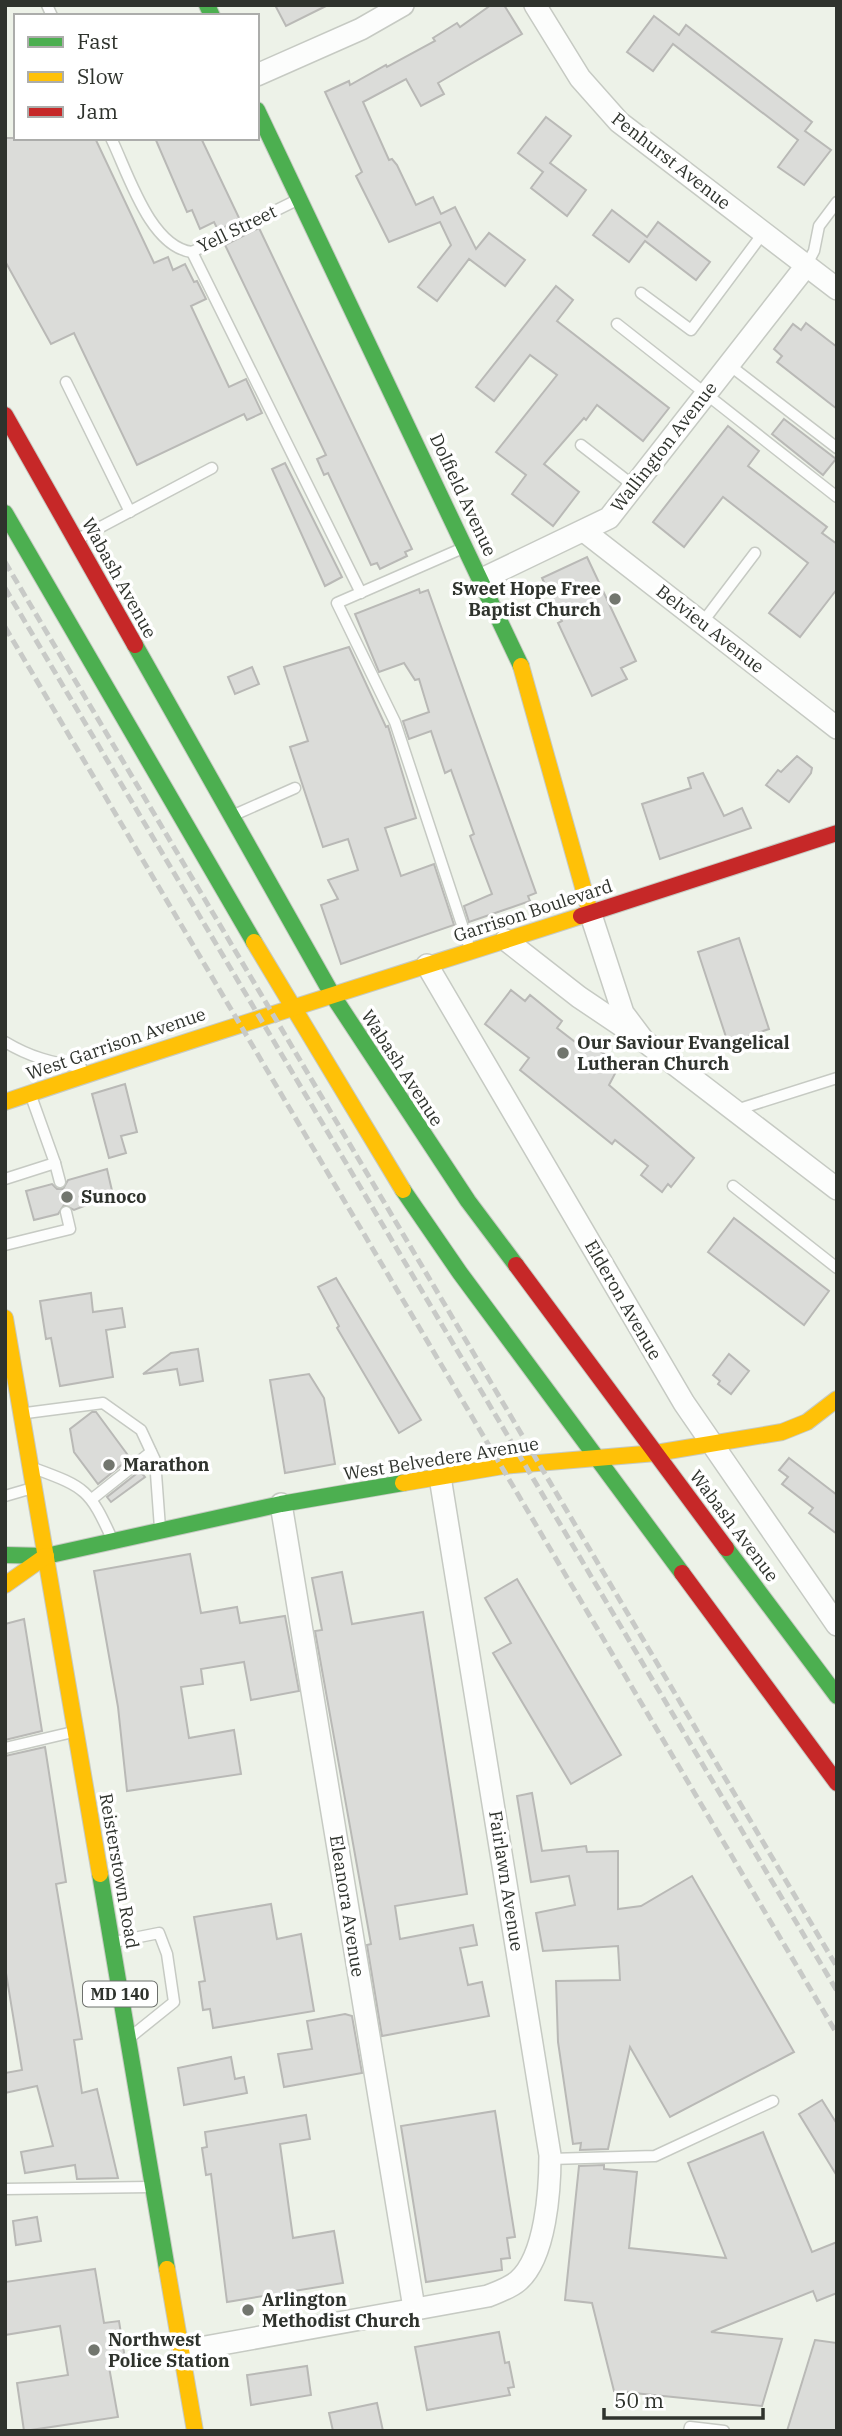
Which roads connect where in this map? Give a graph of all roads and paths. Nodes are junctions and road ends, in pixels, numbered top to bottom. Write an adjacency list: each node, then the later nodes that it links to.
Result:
1 (403, 5): 3 (street)
2 (535, 5): 8 (street, Penhurst Avenue)
3 (259, 74)
4 (259, 114): 6 (main road, Dolfield Avenue)
5 (112, 140): 9 (lane, Yell Street)
6 (300, 198): 9 (lane, Yell Street); 27 (main road, Dolfield Avenue)
7 (837, 202): 10 (lane)
8 (764, 232): 10 (street, Penhurst Avenue); 12 (lane)
9 (192, 252): 30 (lane)
10 (806, 265): 11 (street, Penhurst Avenue); 14 (street, Wallington Avenue)
11 (837, 289)
12 (641, 293)
13 (617, 324): 16 (lane)
14 (728, 363): 16 (street, Wallington Avenue); 19 (lane)
15 (66, 382): 23 (lane)
16 (705, 394): 21 (street, Wallington Avenue); 22 (lane)
17 (5, 415): 26 (main road, Wabash Avenue)
18 (581, 444): 21 (lane)
19 (837, 448)
20 (212, 468): 23 (lane)
21 (634, 486): 25 (street, Wallington Avenue)
22 (837, 497)
23 (130, 512): 26 (lane)
24 (5, 513): 41 (main road)
25 (584, 531): 29 (street, Wallington Avenue); 31 (street, Belvieu Avenue)
26 (76, 540): 34 (main road, Wabash Avenue)
27 (467, 546): 29 (main road, Dolfield Avenue); 30 (lane)
28 (755, 553): 31 (lane)
29 (482, 579): 36 (main road, Dolfield Avenue)
30 (361, 593): 38 (lane)
31 (702, 622): 32 (street, Belvieu Avenue)
32 (837, 728)
33 (295, 788): 34 (lane)
34 (232, 817): 40 (main road, Wabash Avenue)
35 (837, 833): 36 (main road, Garrison Boulevard)
36 (590, 912): 37 (main road, Garrison Boulevard); 43 (street)
37 (506, 940): 38 (main road, Garrison Boulevard); 43 (street)
38 (471, 952): 39 (main road, Garrison Boulevard)
39 (427, 965): 40 (main road, Garrison Boulevard); 62 (street, Elderon Avenue)
40 (333, 996): 41 (main road, Garrison Boulevard); 64 (main road, Wabash Avenue)
41 (290, 1007): 42 (main road, Garrison Boulevard); 65 (main road)
42 (240, 1022): 45 (main road, West Garrison Avenue)
43 (644, 1041): 49 (street)
44 (5, 1042): 45 (lane)
45 (101, 1069): 47 (main road, West Garrison Avenue)
46 (837, 1078): 49 (lane)
47 (30, 1094): 48 (main road, West Garrison Avenue); 50 (lane)
48 (5, 1102)
49 (736, 1110): 54 (street)
50 (55, 1163): 51 (lane); 52 (lane)
51 (5, 1179)
52 (60, 1182)
53 (733, 1186): 57 (lane)
54 (837, 1189)
55 (66, 1212): 56 (lane)
56 (5, 1245)
57 (837, 1268)
58 (5, 1318): 59 (main road, Reisterstown Road / MD 140)
59 (8, 1356): 61 (main road, Reisterstown Road / MD 140)
60 (833, 1409): 62 (main road, West Belvedere Avenue)
61 (21, 1413): 63 (lane); 66 (main road, Reisterstown Road / MD 140)
62 (712, 1445): 64 (main road, West Belvedere Avenue); 77 (street, Elderon Avenue)
63 (151, 1452): 70 (lane); 72 (lane)
64 (656, 1453): 65 (main road, West Belvedere Avenue); 78 (main road, Wabash Avenue)
65 (598, 1459): 67 (main road, West Belvedere Avenue); 81 (main road)
66 (31, 1467): 68 (main road, Reisterstown Road / MD 140); 70 (lane)
67 (440, 1477): 71 (main road, West Belvedere Avenue); 85 (street, Fairlawn Avenue)
68 (34, 1487): 69 (lane); 75 (main road, Reisterstown Road / MD 140)
69 (5, 1496)
70 (92, 1499): 73 (lane)
71 (281, 1504): 72 (main road, West Belvedere Avenue); 88 (street, Eleanora Avenue)
72 (160, 1531): 73 (main road, West Belvedere Avenue)
73 (113, 1541): 75 (main road, West Belvedere Avenue)
74 (5, 1555): 75 (main road, West Belvedere Avenue)
75 (46, 1556): 76 (main road, West Belvedere Avenue); 79 (main road, Reisterstown Road / MD 140)
76 (5, 1585)
77 (837, 1625)
78 (837, 1696)
79 (76, 1732): 80 (lane); 82 (main road, Reisterstown Road / MD 140)
80 (5, 1748)
81 (837, 1783)
82 (111, 1942): 83 (main road, Reisterstown Road / MD 140); 83 (lane)
83 (128, 2039): 86 (main road, Reisterstown Road / MD 140)
84 (772, 2101): 85 (lane)
85 (550, 2159): 88 (street, Fairlawn Avenue)
86 (153, 2187): 87 (lane); 89 (main road, Reisterstown Road / MD 140)
87 (5, 2189)
88 (414, 2308): 89 (street)
89 (183, 2351): 90 (main road, Reisterstown Road / MD 140)
90 (195, 2431)
91 (689, 2431): 92 (lane)
92 (724, 2431)

